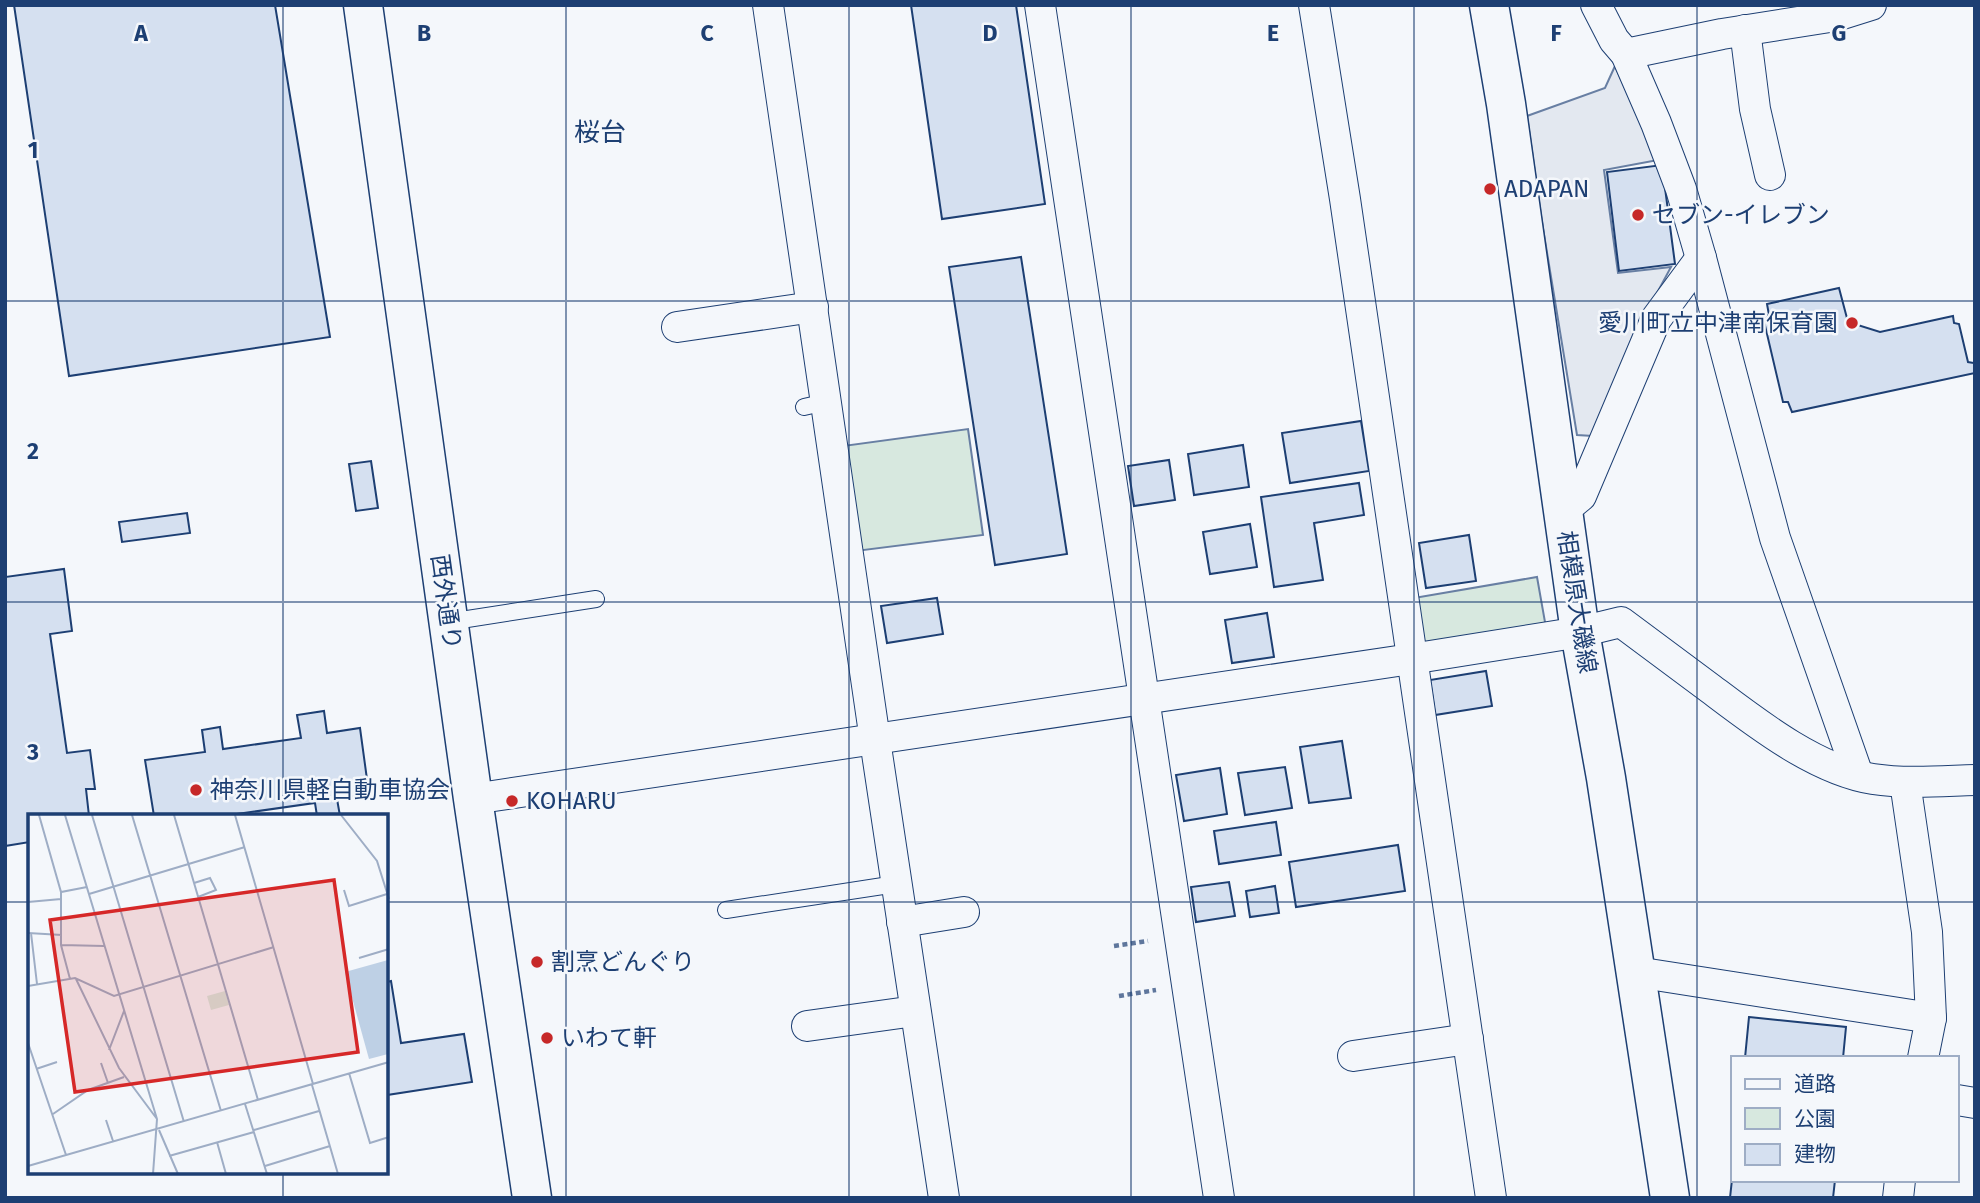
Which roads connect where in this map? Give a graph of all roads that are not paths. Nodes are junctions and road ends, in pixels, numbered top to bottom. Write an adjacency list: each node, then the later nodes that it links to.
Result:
1 (363, 5): 16 (main road, 西外通り)
2 (768, 5): 12 (street)
3 (1040, 5): 19 (street)
4 (1314, 5): 18 (street)
5 (1489, 5): 14 (main road, 相模原大磯線)
6 (1596, 5): 9 (street)
7 (1871, 5): 8 (street)
8 (1745, 30): 9 (street); 10 (street)
9 (1626, 54): 11 (street)
10 (1770, 175)
11 (1701, 258): 14 (street); 21 (street)
12 (813, 307): 13 (street); 20 (street)
13 (677, 327)
14 (1564, 510): 17 (main road, 相模原大磯線)
15 (596, 599): 16 (lane)
16 (448, 622): 24 (main road, 西外通り)
17 (1580, 632): 18 (street); 21 (street); 29 (main road, 相模原大磯線)
18 (1411, 659): 19 (street); 33 (street)
19 (1144, 699): 20 (street); 38 (street)
20 (874, 740): 24 (street); 25 (street)
21 (1858, 775): 23 (street)
22 (1975, 780): 23 (street)
23 (1905, 782): 31 (street)
24 (473, 799): 36 (main road, 西外通り)
25 (896, 884): 26 (lane); 28 (street)
26 (726, 910)
27 (964, 912): 28 (street)
28 (902, 922): 30 (street)
29 (1636, 972): 31 (street); 40 (main road, 相模原大磯線)
30 (915, 1010): 32 (street); 37 (street)
31 (1931, 1018): 35 (street)
32 (807, 1027)
33 (1468, 1039): 34 (street); 39 (street)
34 (1353, 1056)
35 (1923, 1056)
36 (532, 1198)
37 (944, 1198)
38 (1219, 1198)
39 (1491, 1198)
40 (1670, 1198)

